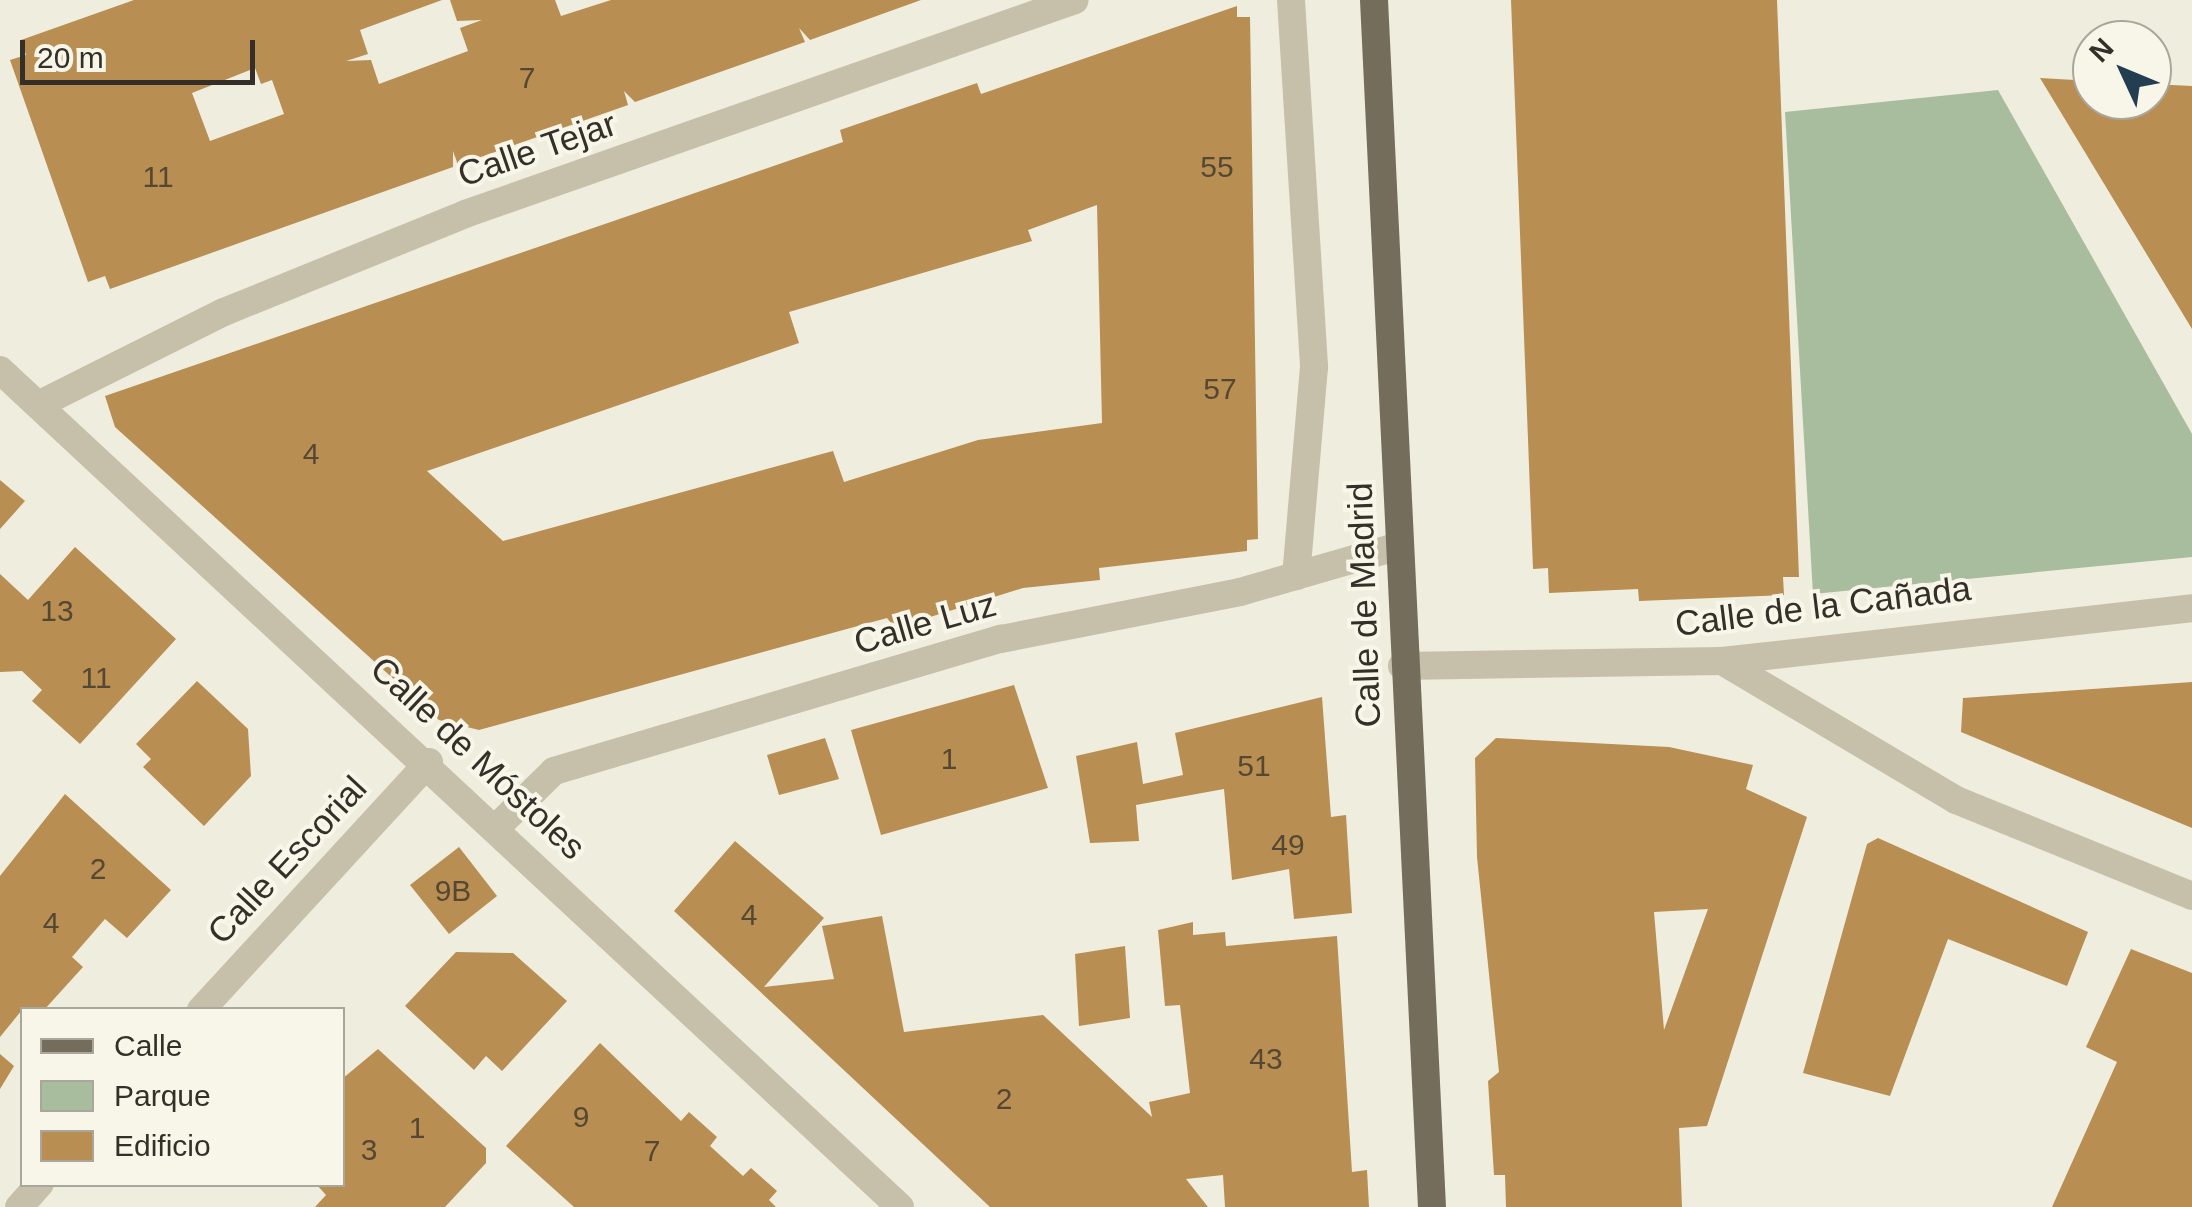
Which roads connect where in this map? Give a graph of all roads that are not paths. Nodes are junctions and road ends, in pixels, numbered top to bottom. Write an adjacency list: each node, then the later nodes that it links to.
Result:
1 (1075, 0): 5 (street, Calle Tejar)
2 (1290, 0): 7 (street, Calle de Madrid)
3 (1374, 0): 6 (main road, Calle de Madrid)
4 (0, 370): 5 (street, Calle de Móstoles)
5 (38, 405): 11 (street, Calle de Móstoles)
6 (1396, 546): 7 (street, Calle Luz); 10 (main road, Calle de Madrid)
7 (1296, 576): 12 (street, Calle Luz)
8 (2192, 608): 9 (street, Calle de la Cañada)
9 (1722, 661): 10 (street, Calle de la Cañada); 13 (street)
10 (1402, 666): 18 (main road, Calle de Madrid)
11 (429, 762): 12 (street, Calle de Móstoles); 14 (street, Calle Escorial)
12 (498, 826): 17 (street, Calle de Móstoles)
13 (2192, 896)
14 (204, 1007)
15 (37, 1187): 16 (street)
16 (19, 1207)
17 (900, 1207)
18 (1432, 1207)

